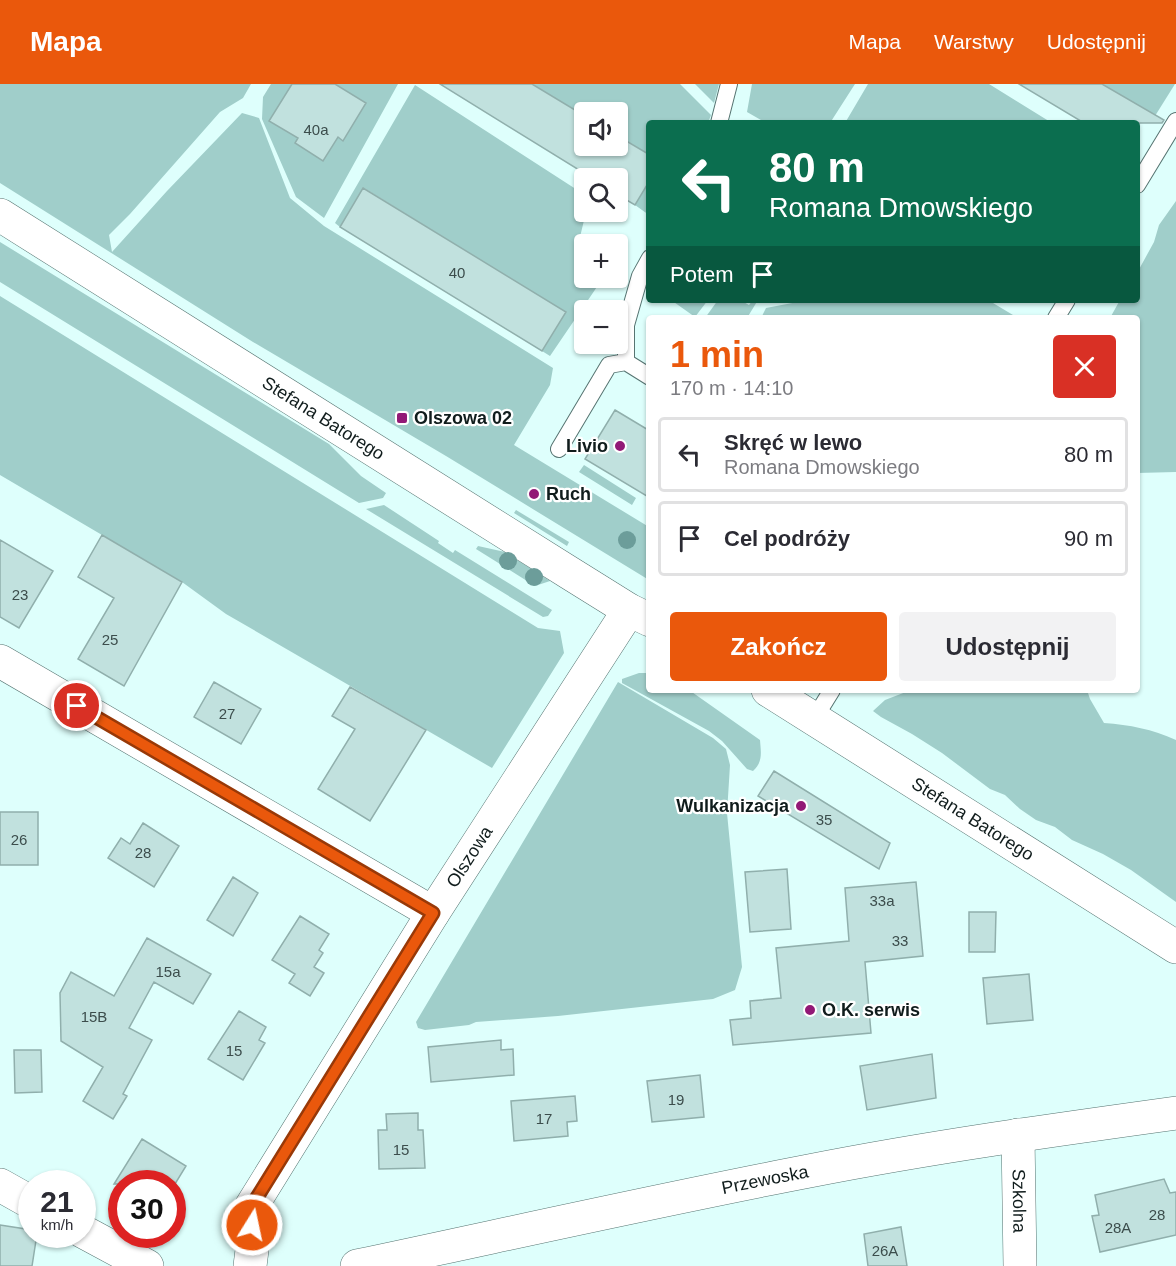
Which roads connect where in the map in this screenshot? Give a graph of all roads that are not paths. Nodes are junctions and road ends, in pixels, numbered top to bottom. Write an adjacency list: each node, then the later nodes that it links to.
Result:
1 (729, 84): 2 (lane)
2 (720, 120)
3 (1176, 121): 4 (lane)
4 (1140, 180)
5 (0, 215): 10 (street, Stefana Batorego)
6 (646, 265): 7 (lane)
7 (626, 362): 8 (lane); 9 (lane)
8 (646, 374)
9 (559, 448)
10 (639, 615): 15 (street, Olszowa)
11 (0, 661): 15 (street)
12 (773, 693): 14 (street, Stefana Batorego)
13 (830, 693): 14 (lane)
14 (814, 719): 16 (street, Stefana Batorego)
15 (433, 913): 23 (street, Olszowa)
16 (1176, 947)
17 (1176, 1113): 18 (street, Przewoska)
18 (1018, 1135): 24 (street, Przewoska); 25 (street, Szkolna)
19 (0, 1185): 20 (street)
20 (18, 1195)
21 (96, 1239): 22 (street)
22 (147, 1266)
23 (250, 1266)
24 (357, 1266)
25 (1020, 1266)

